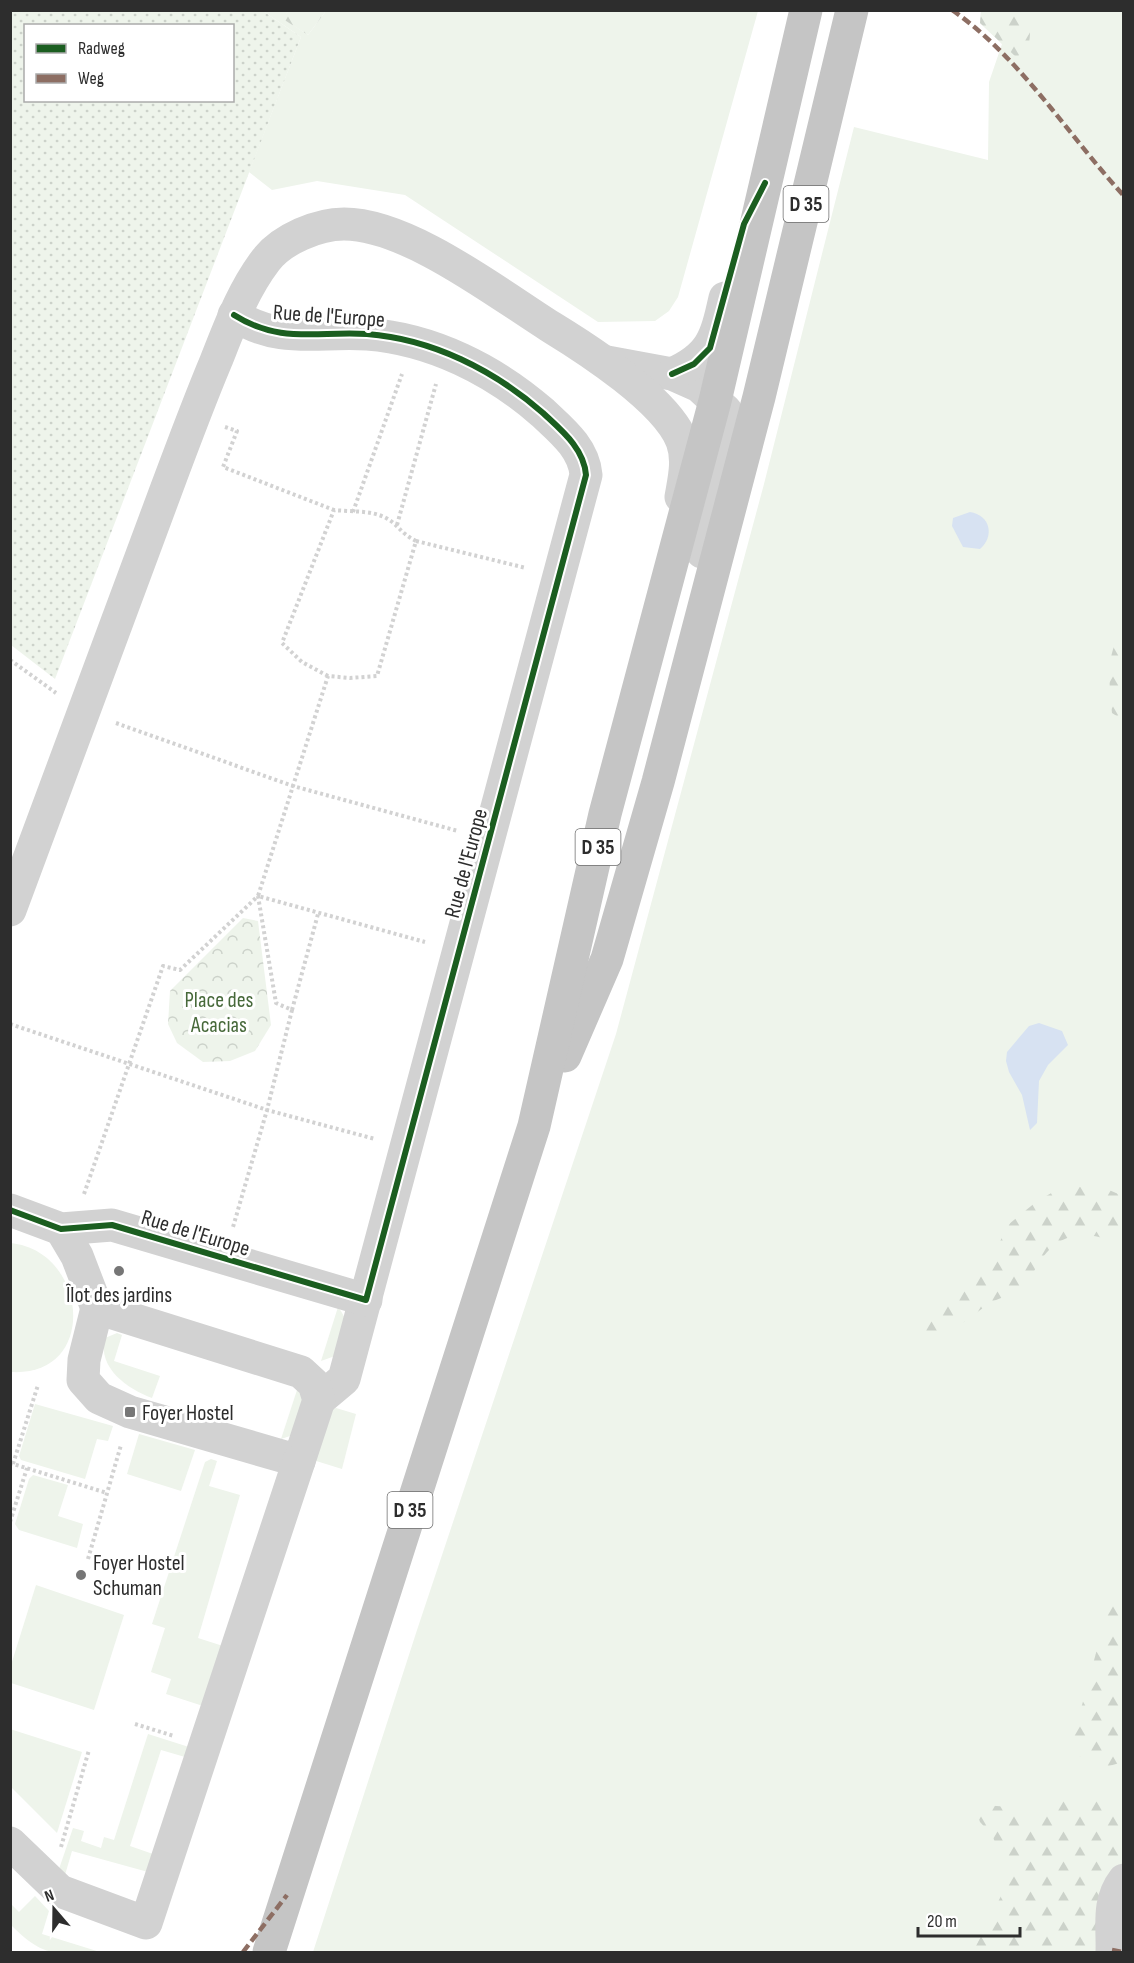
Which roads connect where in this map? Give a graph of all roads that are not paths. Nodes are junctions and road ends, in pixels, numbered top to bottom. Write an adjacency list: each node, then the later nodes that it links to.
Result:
1 (806, 10): 3 (main road, D 35)
2 (852, 10): 7 (main road, D 35)
3 (765, 183): 6 (street); 8 (main road, D 35)
4 (234, 315): 5 (street, Rue de l'Europe); 12 (street, Rue de l'Europe); 16 (street, Rue de l'Europe)
5 (607, 362): 6 (street, Rue de l'Europe); 9 (street, Rue de l'Europe)
6 (672, 374): 8 (street, Rue de l'Europe)
7 (759, 397): 8 (street); 11 (main road, D 35)
8 (717, 415): 9 (street, Rue de l'Europe); 10 (main road, D 35); 11 (street)
9 (666, 417): 10 (street, Rue de l'Europe)
10 (671, 570): 13 (main road, D 35)
11 (658, 782): 13 (main road, D 35)
12 (10, 910)
13 (534, 1126): 22 (main road, D 35)
14 (10, 1210): 15 (street, Rue de l'Europe)
15 (61, 1229): 16 (street, Rue de l'Europe); 17 (street)
16 (366, 1300): 18 (street)
17 (97, 1308): 18 (street); 19 (street)
18 (319, 1400): 19 (street)
19 (299, 1461): 20 (street)
20 (10, 1843)
21 (1124, 1880): 23 (street)
22 (269, 1953)
23 (1112, 1953)

